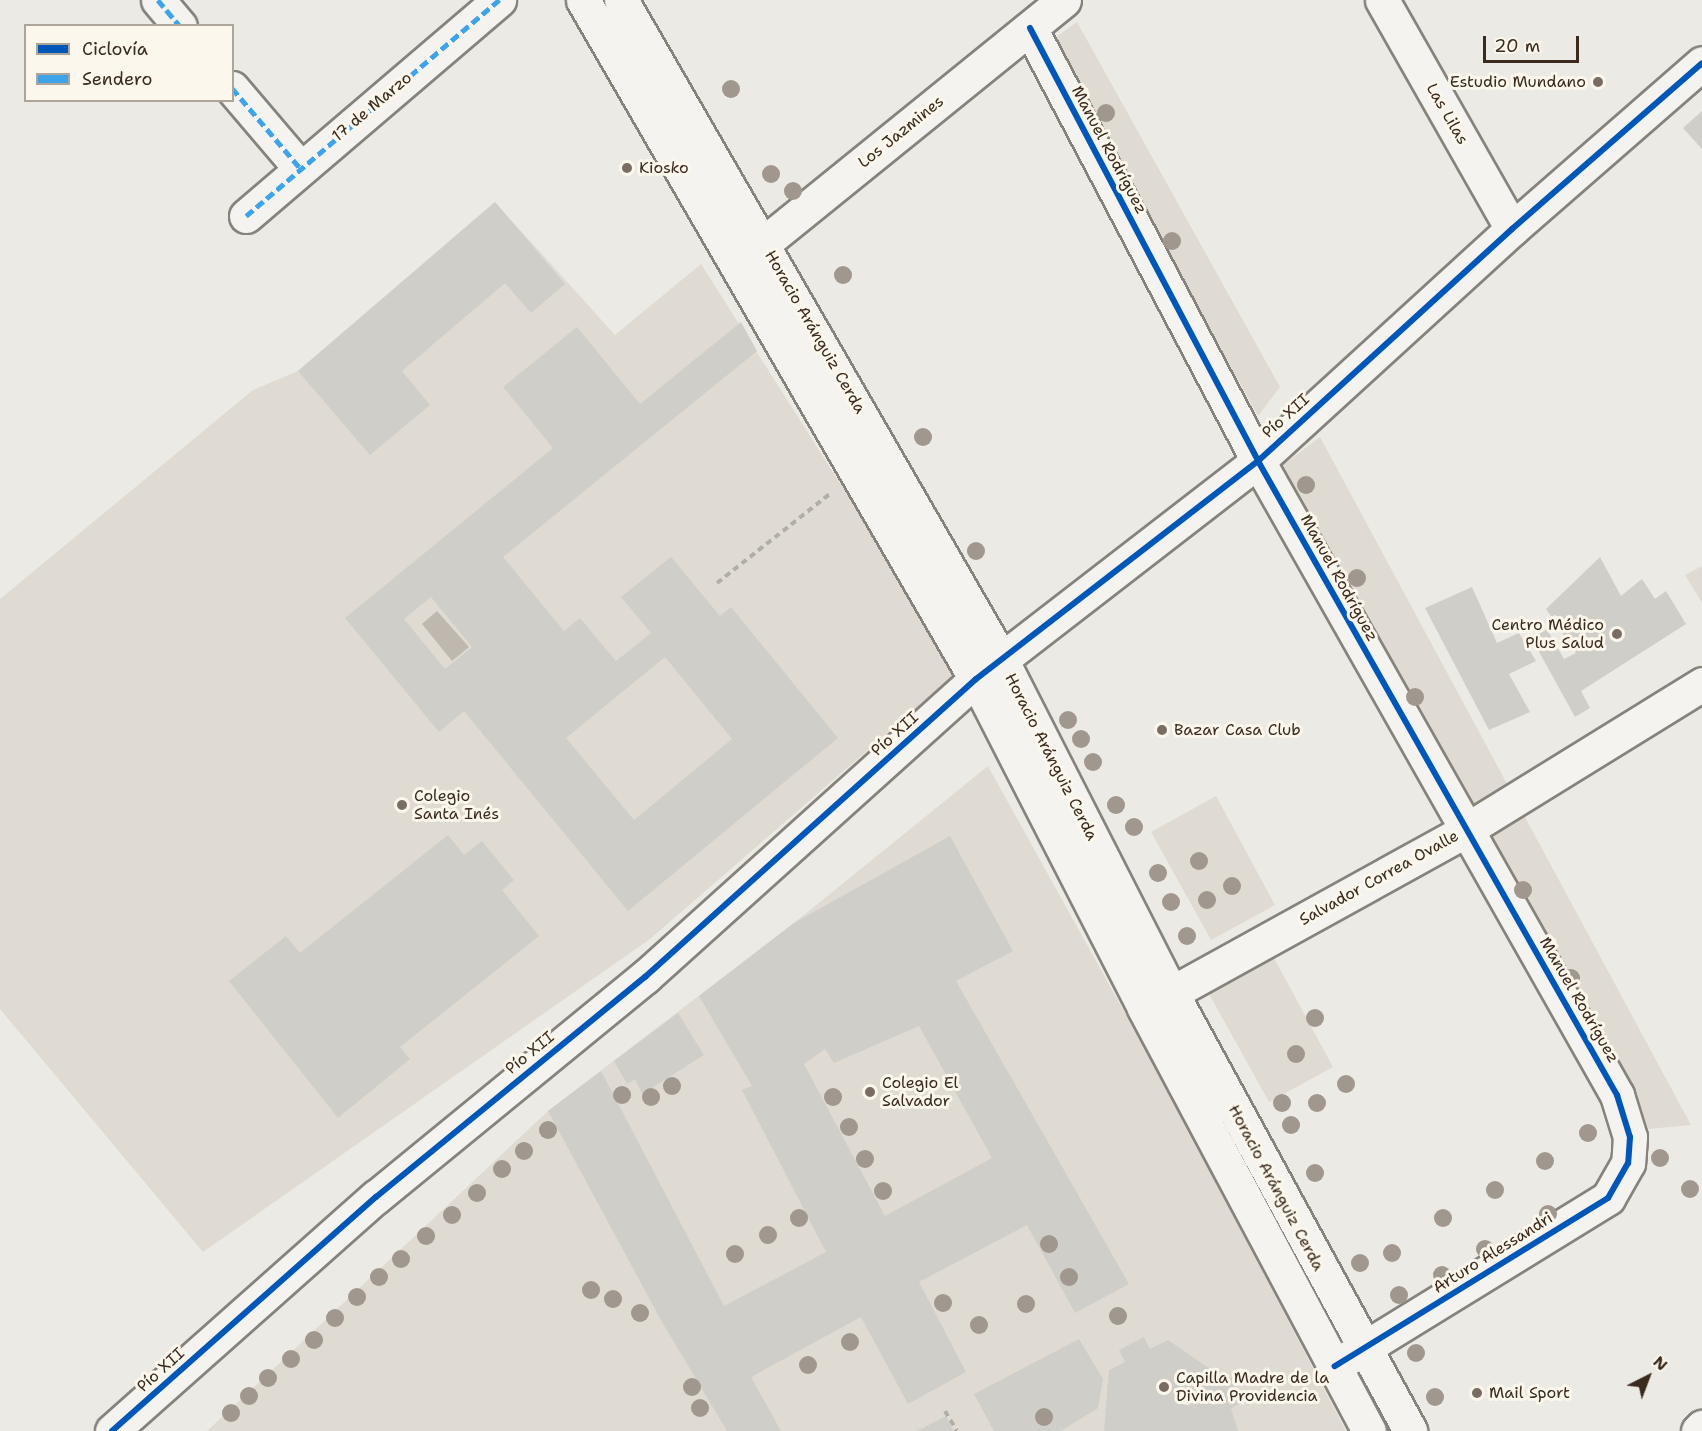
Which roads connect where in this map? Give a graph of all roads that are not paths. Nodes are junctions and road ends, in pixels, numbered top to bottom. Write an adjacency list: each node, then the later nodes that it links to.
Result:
1 (158, 0): 7 (street)
2 (499, 0): 11 (street, 17 de Marzo)
3 (583, 0): 15 (street, Horacio Aránguiz Cerda)
4 (621, 0): 14 (street, Horacio Aránguiz Cerda)
5 (1065, 0): 8 (street, Los Jazmines)
6 (1382, 0): 13 (street, Las Lilas)
7 (178, 24)
8 (1030, 28): 14 (street, Los Jazmines); 16 (street, Manuel Rodríguez)
9 (1702, 63): 13 (street, Pío XII)
10 (234, 90): 11 (street)
11 (300, 168): 12 (street, 17 de Marzo)
12 (246, 216)
13 (1512, 228): 16 (street, Pío XII)
14 (764, 243): 15 (street, Los Jazmines); 17 (street, Horacio Aránguiz Cerda)
15 (735, 261): 18 (street, Horacio Aránguiz Cerda)
16 (1258, 460): 17 (street, Pío XII); 20 (street, Manuel Rodríguez)
17 (1001, 659): 18 (street, Pío XII); 21 (street, Horacio Aránguiz Cerda)
18 (976, 679): 21 (street, Horacio Aránguiz Cerda); 25 (street, Pío XII)
19 (1702, 684): 20 (street, Salvador Correa Ovalle)
20 (1466, 830): 21 (street, Salvador Correa Ovalle); 22 (street, Manuel Rodríguez)
21 (1157, 1000): 23 (street, Horacio Aránguiz Cerda)
22 (1630, 1137): 23 (street, Arturo Alessandri)
23 (1349, 1357): 26 (street, Horacio Aránguiz Cerda); 27 (street, Horacio Aránguiz Cerda)
24 (1702, 1427): 28 (street)
25 (112, 1431)
26 (1369, 1431)
27 (1410, 1431)
28 (1698, 1431)

